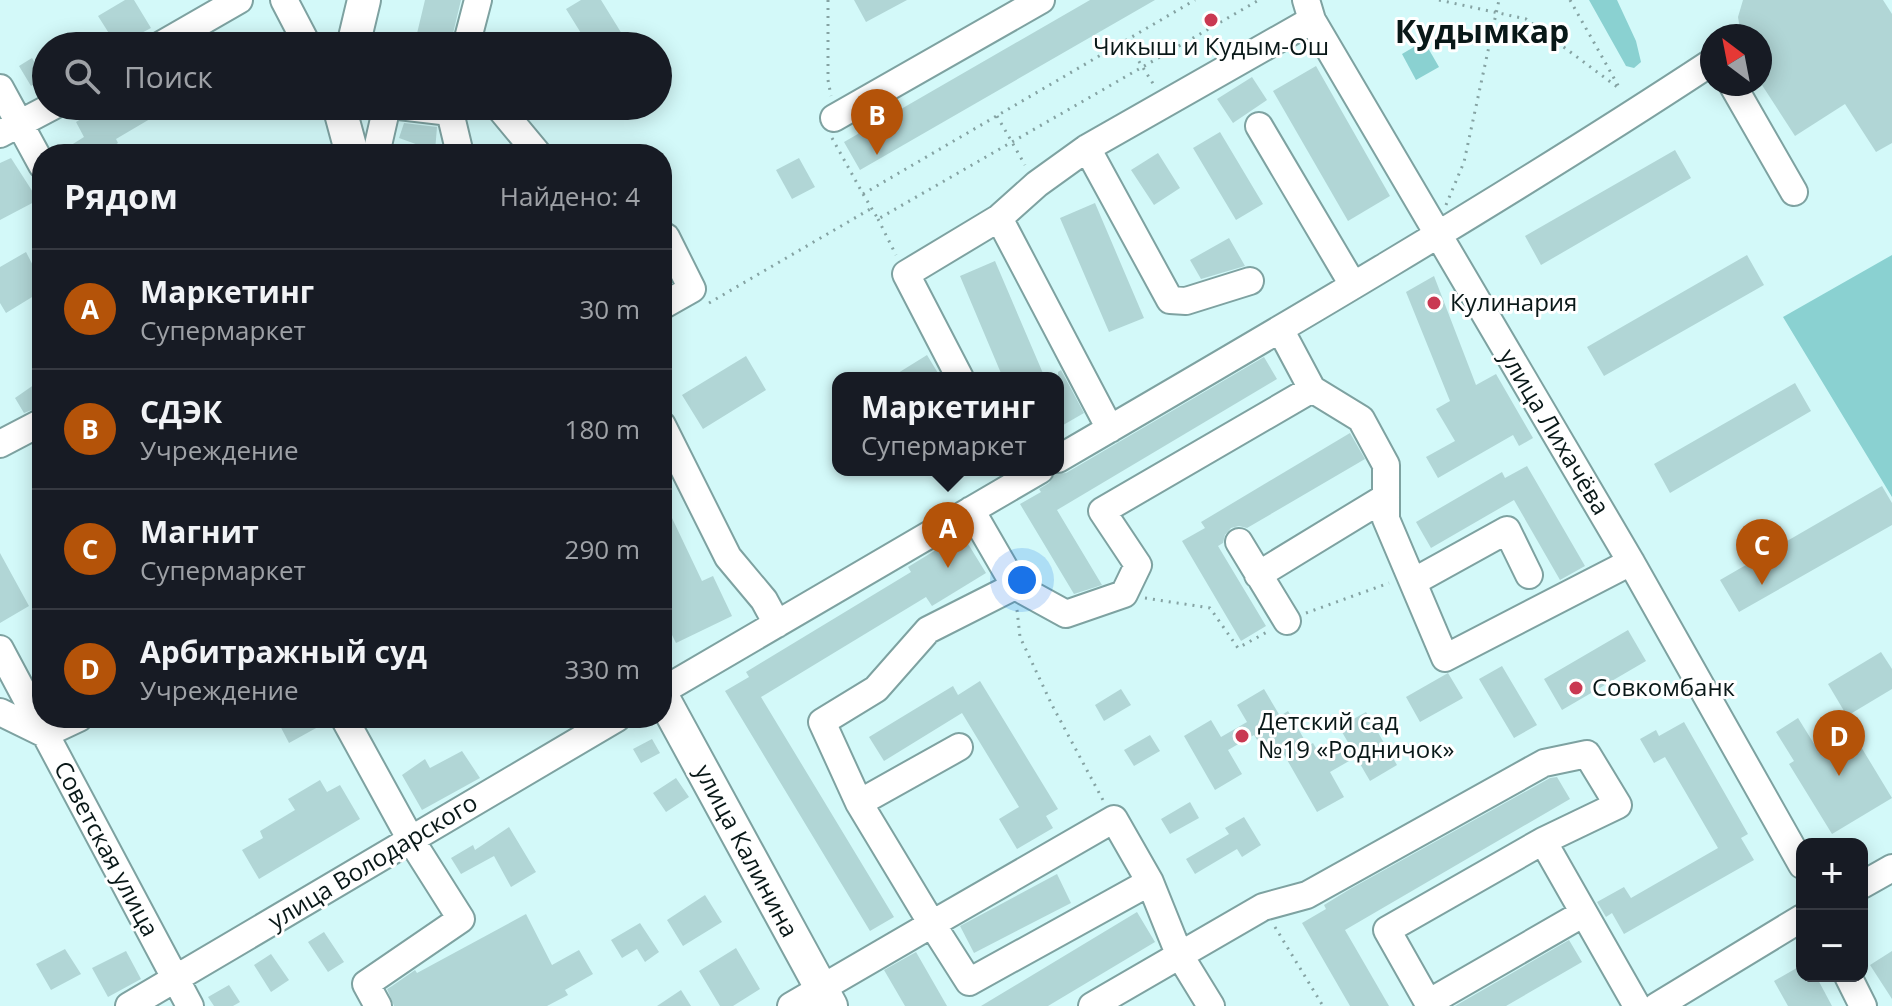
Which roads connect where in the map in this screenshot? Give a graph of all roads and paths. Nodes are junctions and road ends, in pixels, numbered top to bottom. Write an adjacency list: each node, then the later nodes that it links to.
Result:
1 (239, 0): 15 (street)
2 (284, 0): 16 (street)
3 (364, 0): 17 (main road)
4 (478, 0): 18 (street)
5 (828, 0): 27 (path)
6 (1041, 0): 27 (street)
7 (1195, 0): 12 (path)
8 (1259, 0): 20 (path)
9 (1439, 0): 14 (path)
10 (1499, 0): 14 (path)
11 (1570, 0): 14 (path)
12 (1188, 2): 19 (path)
13 (1309, 10): 24 (street); 47 (street, улица Лихачёва)
14 (1497, 10): 47 (path)
15 (183, 32)
16 (301, 32)
17 (356, 32)
18 (470, 32)
19 (1126, 41): 20 (path); 25 (path)
20 (1143, 67): 24 (path); 34 (path)
21 (1700, 70): 47 (street)
22 (0, 88): 33 (street)
23 (1739, 96): 42 (street)
24 (1165, 103): 39 (street)
25 (997, 116): 34 (path); 43 (path)
26 (32, 117): 33 (street)
27 (834, 118): 43 (path)
28 (343, 120): 35 (main road)
29 (384, 120): 36 (street)
30 (452, 120): 37 (street)
31 (510, 120): 38 (street)
32 (1259, 126): 51 (street)
33 (9, 129): 40 (street)
34 (1013, 143): 41 (path); 46 (path)
35 (349, 144)
36 (378, 144)
37 (458, 144)
38 (530, 144)
39 (1087, 148): 41 (street); 50 (street)
40 (32, 154)
41 (1037, 184): 45 (street)
42 (1794, 192)
43 (863, 194): 44 (path)
44 (872, 208): 46 (path); 52 (path)
45 (999, 218): 49 (street); 58 (street)
46 (878, 219): 49 (path)
47 (1437, 234): 51 (street); 66 (street, улица Лихачёва)
48 (672, 249): 53 (street)
49 (906, 274): 55 (street)
50 (1250, 281)
51 (1353, 285): 54 (street)
52 (715, 299)
53 (672, 300)
54 (1280, 329): 56 (street); 58 (street)
55 (957, 372)
56 (1312, 389): 63 (street); 71 (street)
57 (32, 427): 59 (street)
58 (1110, 429): 61 (street)
59 (0, 444)
60 (672, 445): 73 (street)
61 (1064, 456)
62 (1012, 477): 64 (street)
63 (1386, 497): 67 (street); 69 (street)
64 (971, 510): 70 (street); 73 (street)
65 (1239, 542): 67 (street)
66 (1631, 562): 69 (street); 91 (street, улица Лихачёва)
67 (1258, 575): 72 (street)
68 (1529, 575): 69 (street)
69 (1413, 582): 72 (path)
70 (1015, 586): 71 (street); 87 (street); 88 (path)
71 (1124, 594): 72 (path)
72 (1287, 621)
73 (777, 624): 75 (street)
74 (0, 649): 76 (street, Советская улица)
75 (672, 688)
76 (32, 709)
77 (0, 712): 79 (street)
78 (672, 713): 102 (main road, улица Калинина)
79 (32, 728)
80 (33, 728): 85 (street)
81 (42, 728): 85 (street, Советская улица)
82 (58, 728): 85 (street)
83 (349, 728): 89 (street)
84 (600, 728): 89 (street, улица Володарского)
85 (45, 734): 100 (street, Советская улица)
86 (959, 747): 87 (street)
87 (859, 803): 98 (street)
88 (1114, 819): 93 (street); 98 (street)
89 (411, 840): 100 (street, улица Володарского); 106 (street)
90 (1543, 841): 95 (street); 96 (street); 103 (street)
91 (1796, 854)
92 (1892, 868): 94 (street)
93 (1150, 882): 98 (street); 99 (street)
94 (1868, 882)
95 (1263, 907): 99 (street); 110 (path)
96 (1584, 913): 103 (street); 111 (street)
97 (1796, 922): 112 (street)
98 (932, 924): 102 (street)
99 (1179, 954): 108 (street); 109 (street)
100 (174, 980): 104 (street, улица Володарского); 105 (street, Советская улица)
101 (1851, 982): 113 (street)
102 (826, 998): 107 (street)
103 (1429, 1004)
104 (129, 1006)
105 (190, 1006)
106 (378, 1006)
107 (791, 1006)
108 (1092, 1006)
109 (1211, 1006)
110 (1323, 1006)
111 (1637, 1006)
112 (1657, 1006)
113 (1863, 1006)

